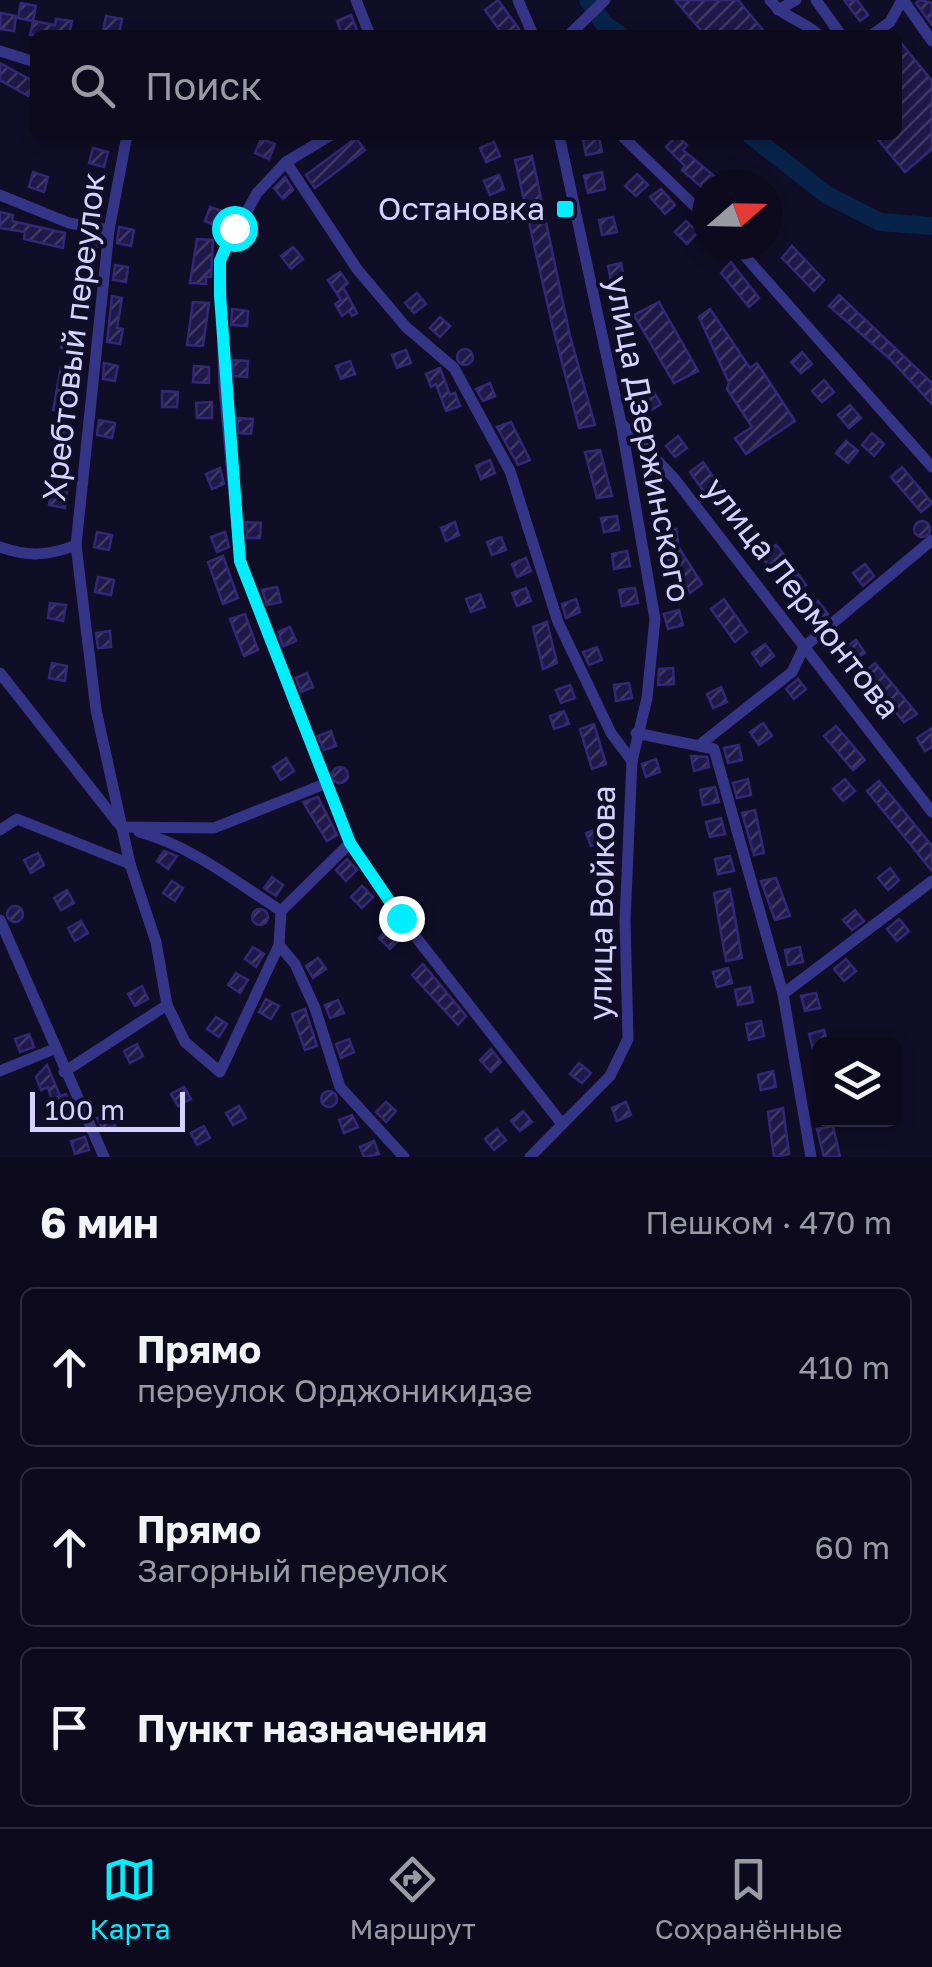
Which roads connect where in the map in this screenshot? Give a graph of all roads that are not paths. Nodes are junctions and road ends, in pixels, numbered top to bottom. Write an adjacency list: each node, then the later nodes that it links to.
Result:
1 (356, 0): 8 (street)
2 (518, 0): 9 (street)
3 (605, 0): 10 (street)
4 (796, 0): 7 (street)
5 (816, 0): 12 (street)
6 (903, 0): 13 (street); 14 (street)
7 (774, 5): 11 (street)
8 (368, 30)
9 (531, 30)
10 (574, 30)
11 (813, 30)
12 (837, 30)
13 (879, 30)
14 (932, 41)
15 (0, 51): 16 (street)
16 (30, 60)
17 (126, 140): 24 (street, Хребтовый переулок)
18 (323, 140): 21 (street)
19 (561, 140): 26 (street, улица Дзержинского)
20 (626, 140): 23 (street)
21 (286, 162): 35 (street); 36 (street)
22 (0, 194): 24 (street)
23 (692, 204)
24 (109, 230): 29 (street, Хребтовый переулок)
25 (748, 260): 27 (street)
26 (621, 423): 31 (street, улица Лермонтова); 33 (street, улица Дзержинского)
27 (932, 467)
28 (932, 540): 31 (street)
29 (76, 545): 30 (street); 38 (street, Хребтовый переулок)
30 (0, 546)
31 (804, 646): 34 (street); 37 (street, улица Лермонтова)
32 (0, 672): 38 (street)
33 (636, 733): 34 (street); 35 (street, улица Войкова)
34 (702, 743): 46 (street)
35 (632, 761): 51 (street, улица Войкова)
36 (326, 783): 38 (street); 40 (street)
37 (932, 812)
38 (121, 826): 41 (street, Хребтовый переулок); 43 (street)
39 (0, 830): 41 (street)
40 (350, 843): 43 (street); 51 (street)
41 (130, 864): 47 (street, Хребтовый переулок)
42 (932, 881): 46 (street)
43 (281, 911): 45 (street)
44 (0, 920): 48 (street)
45 (279, 945): 47 (street); 53 (street)
46 (782, 994): 55 (street)
47 (167, 1005): 50 (street)
48 (54, 1050): 49 (street); 50 (street)
49 (0, 1071)
50 (64, 1072): 52 (street)
51 (562, 1124): 54 (street, улица Войкова)
52 (104, 1157)
53 (404, 1157)
54 (530, 1157)
55 (811, 1157)

